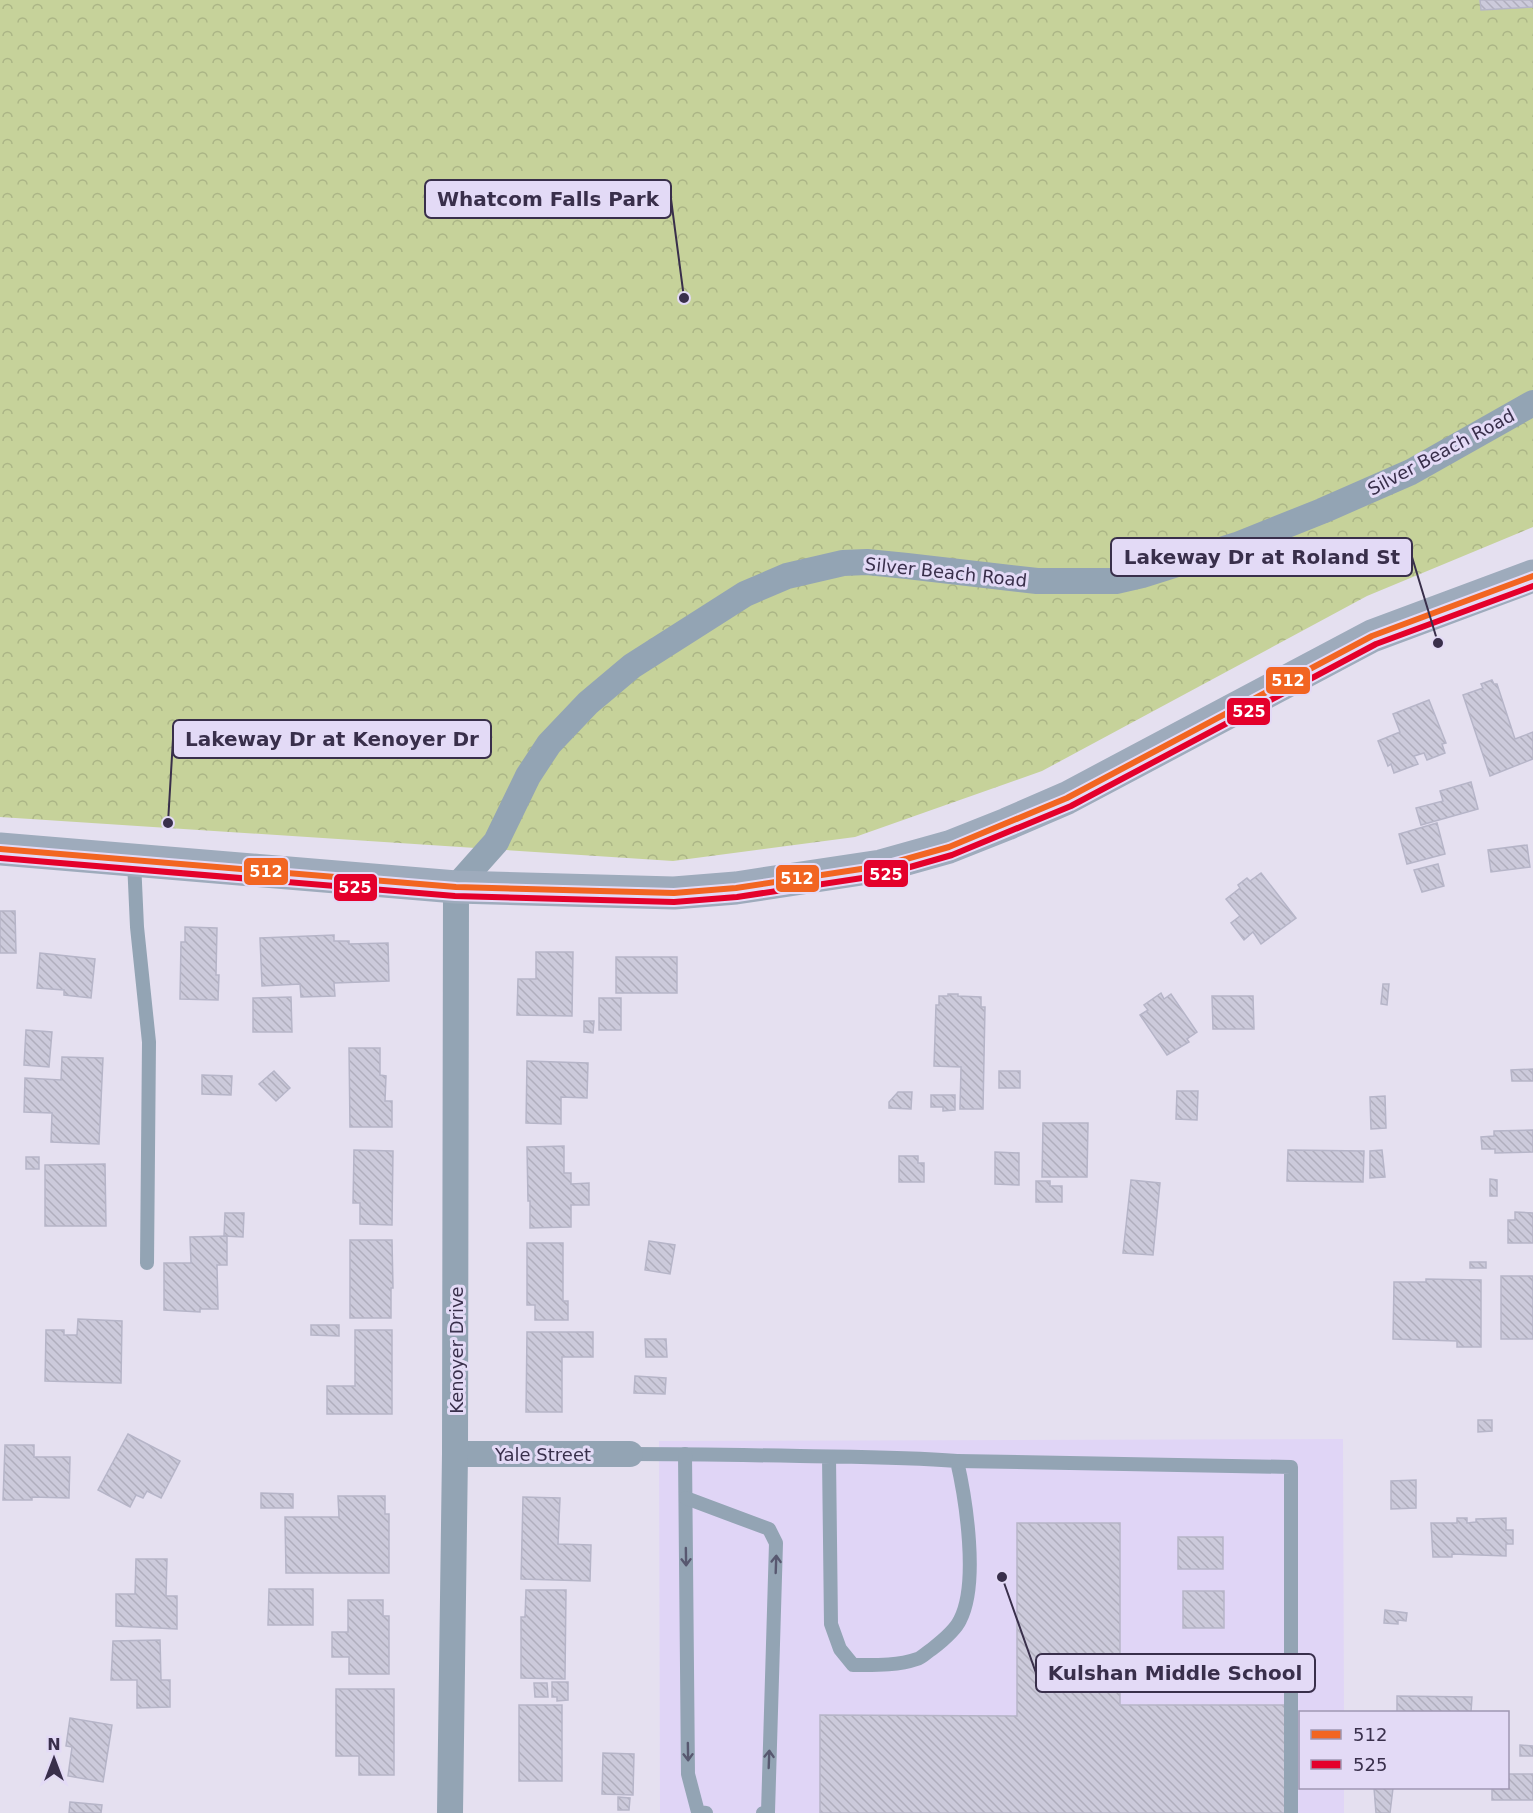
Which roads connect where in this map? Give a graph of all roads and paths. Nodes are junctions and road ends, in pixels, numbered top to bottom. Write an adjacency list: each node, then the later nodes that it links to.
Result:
1 (1533, 403): 5 (street, Silver Beach Road)
2 (1533, 576): 5 (main road)
3 (0, 849): 4 (main road)
4 (134, 861): 5 (main road); 6 (lane)
5 (456, 887): 7 (street, Kenoyer Drive)
6 (147, 1263)
7 (456, 1454): 8 (street, Yale Street); 13 (street, Kenoyer Drive)
8 (630, 1454): 9 (lane)
9 (685, 1454): 10 (lane); 12 (lane)
10 (829, 1457): 11 (lane); 11 (lane)
11 (957, 1461): 16 (lane)
12 (686, 1498): 14 (lane, one-way to 14); 15 (lane, one-way to 12)
13 (450, 1813)
14 (706, 1813)
15 (763, 1813)
16 (1291, 1813)

